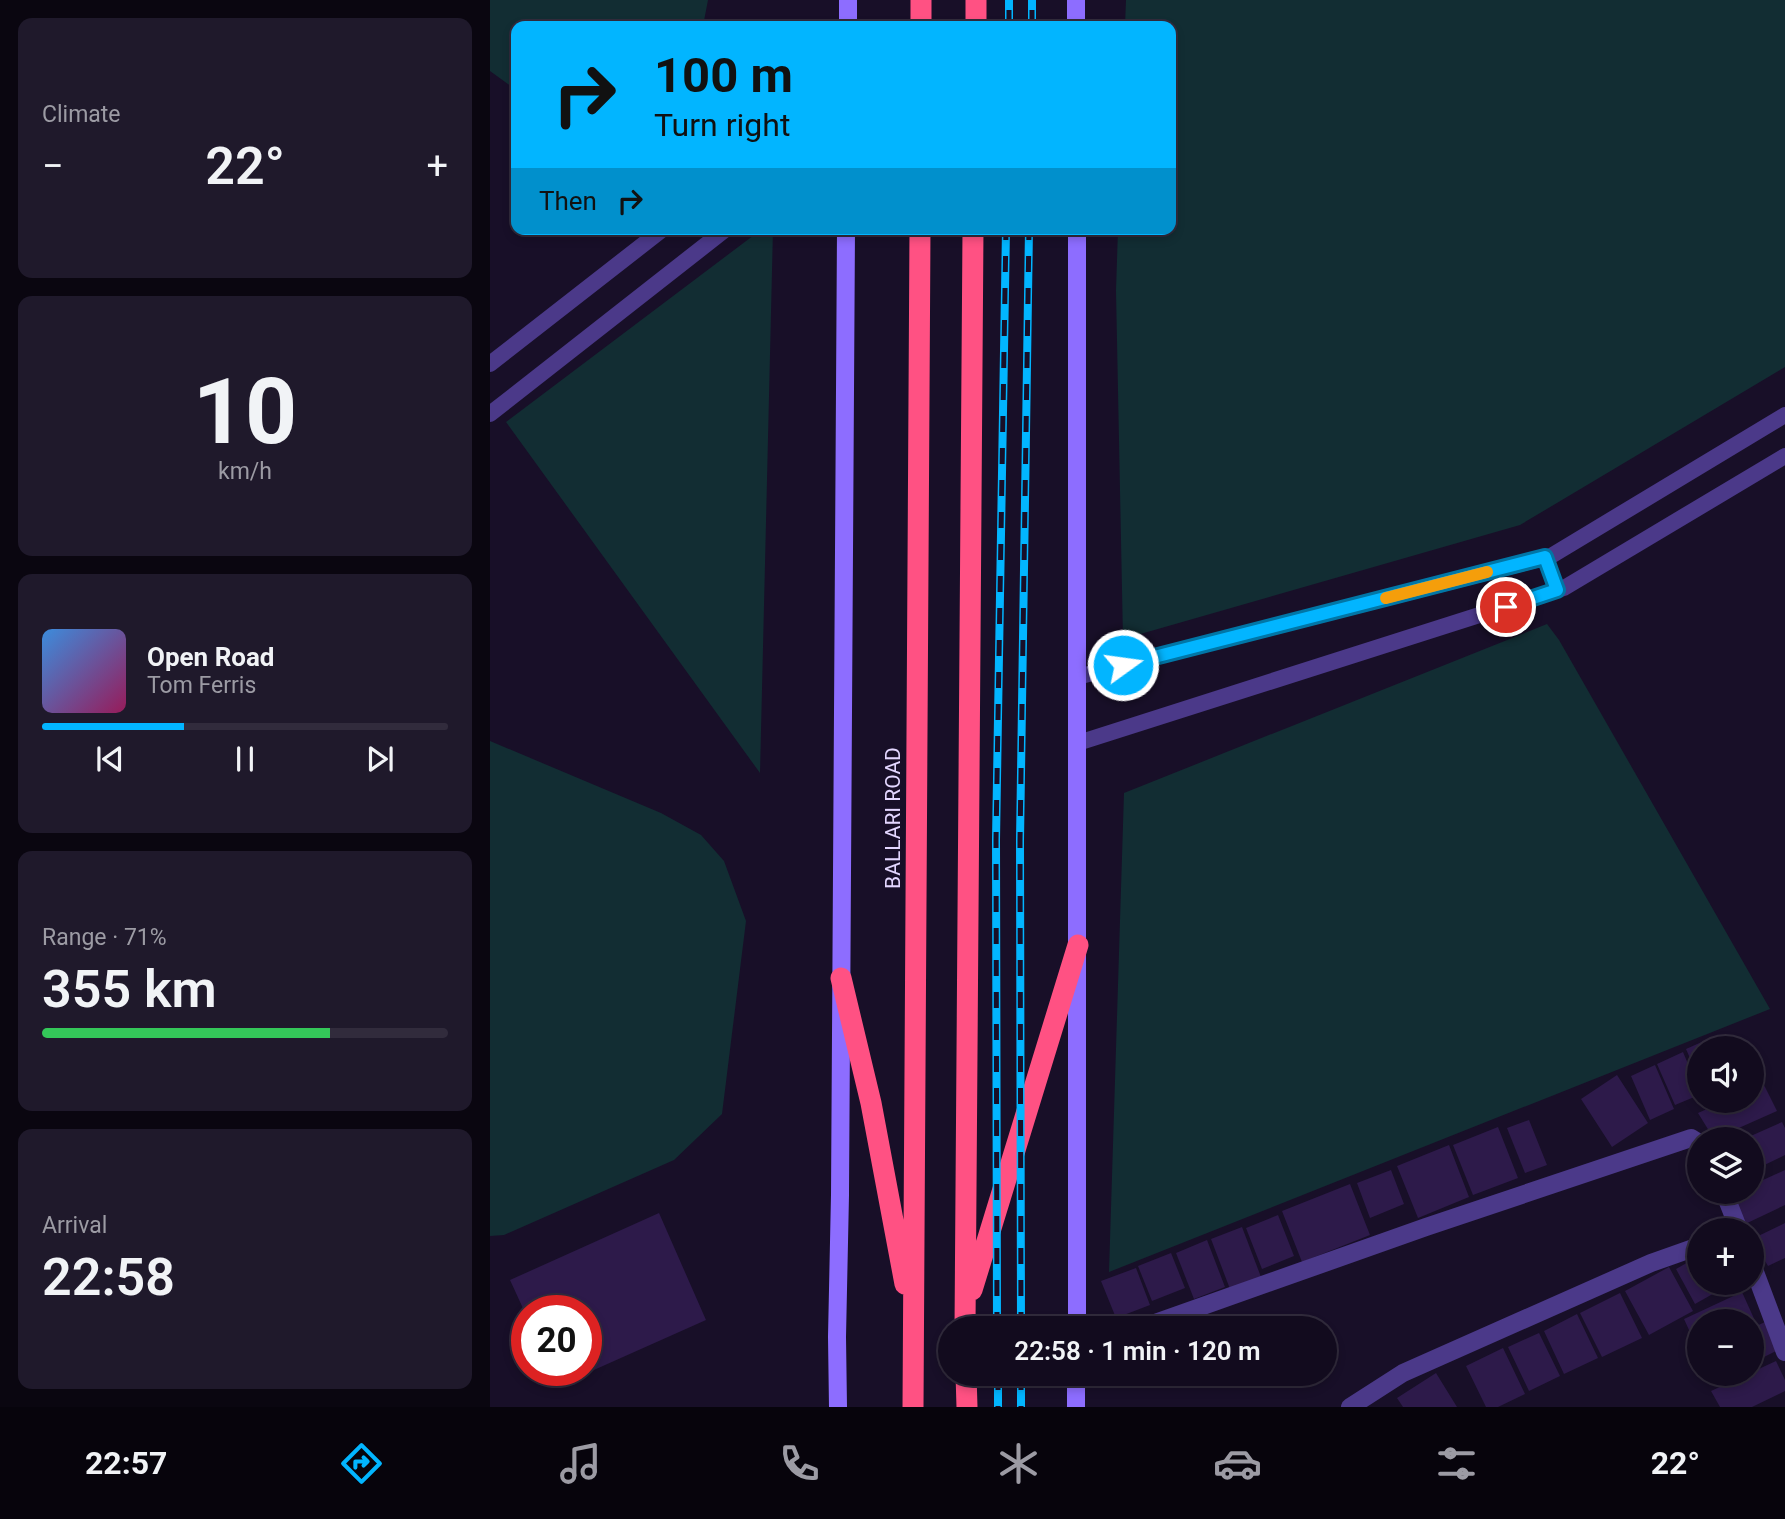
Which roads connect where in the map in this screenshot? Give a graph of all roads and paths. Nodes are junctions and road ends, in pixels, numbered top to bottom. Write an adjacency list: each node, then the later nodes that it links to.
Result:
1 (848, 0): 5 (street)
2 (921, 0): 6 (highway)
3 (976, 0): 7 (highway)
4 (1076, 0): 8 (street)
5 (848, 21)
6 (921, 21)
7 (975, 21)
8 (1076, 21)
9 (655, 235): 15 (lane)
10 (718, 235): 16 (lane)
11 (846, 235): 24 (street)
12 (920, 235): 32 (highway, BALLARI ROAD)
13 (973, 235): 28 (highway)
14 (1077, 235): 21 (street)
15 (490, 364)
16 (490, 414)
17 (1785, 415): 19 (lane)
18 (1785, 456): 20 (lane)
19 (1545, 557): 20 (lane); 21 (lane)
20 (1557, 590): 22 (lane)
21 (1077, 677): 22 (street)
22 (1077, 743): 23 (street)
23 (1078, 945): 29 (highway); 30 (street)
24 (841, 978): 32 (highway); 36 (street)
25 (1687, 1139): 31 (street)
26 (1687, 1250): 40 (street)
27 (1764, 1295): 33 (street)
28 (965, 1316)
29 (966, 1316)
30 (1077, 1316)
31 (1175, 1316)
32 (914, 1331): 37 (highway, BALLARI ROAD)
33 (1785, 1352)
34 (966, 1386): 38 (highway)
35 (1076, 1386): 39 (street)
36 (838, 1407)
37 (913, 1407)
38 (967, 1407)
39 (1076, 1407)
40 (1350, 1407)

